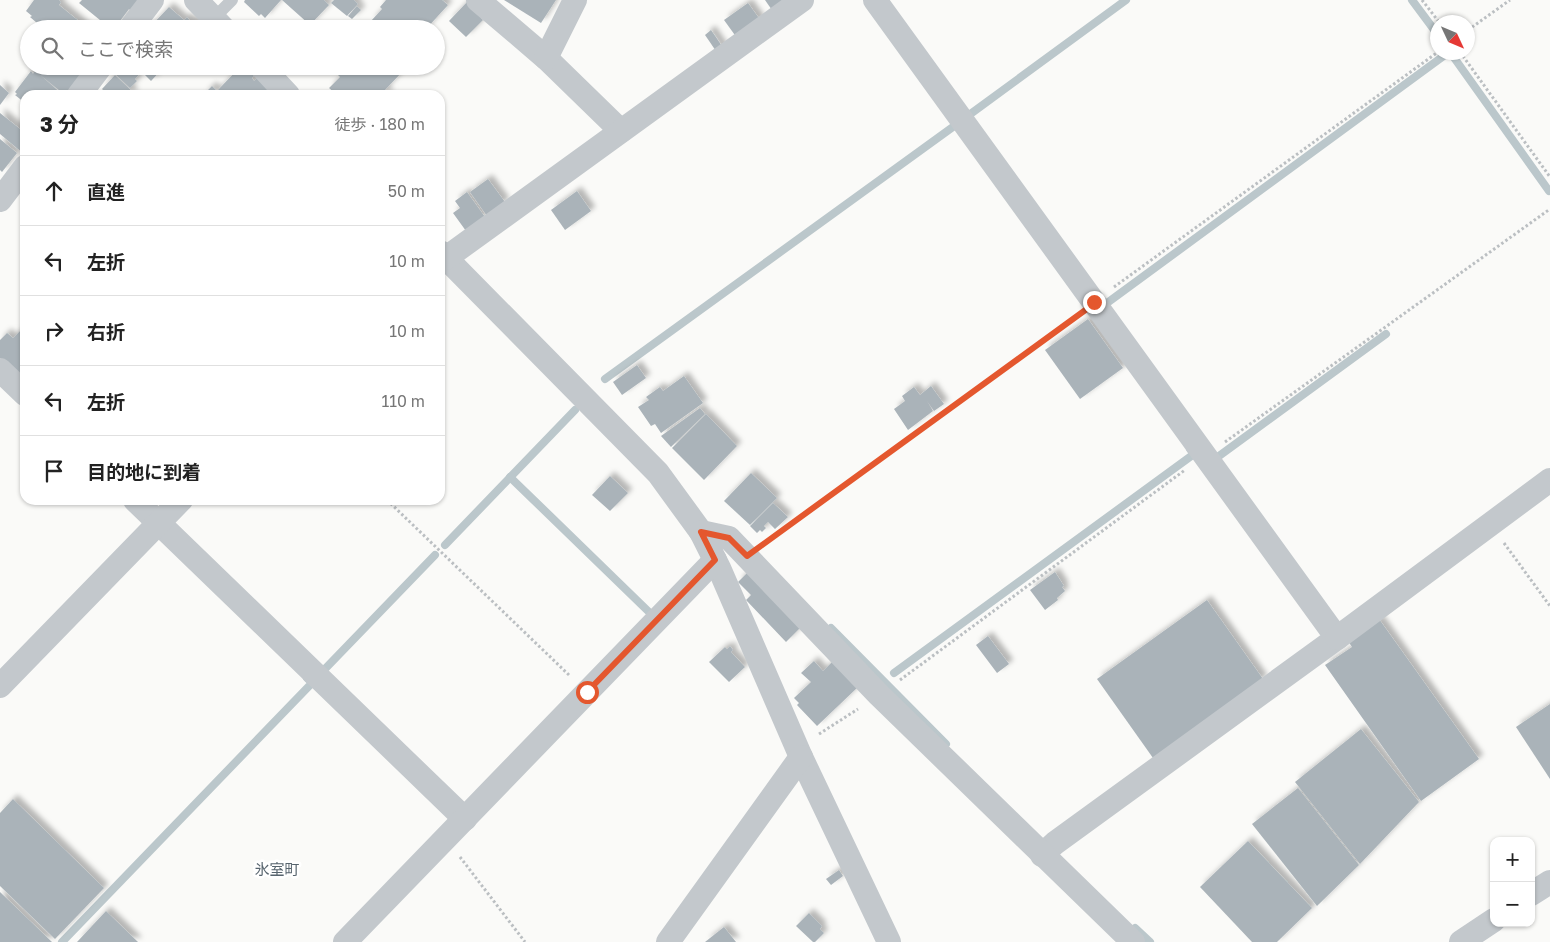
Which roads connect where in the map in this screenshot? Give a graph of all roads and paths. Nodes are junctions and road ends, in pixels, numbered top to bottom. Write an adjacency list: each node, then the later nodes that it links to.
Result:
1 (152, 0): 11 (street)
2 (196, 0): 12 (street)
3 (232, 0): 13 (lane)
4 (478, 0): 15 (street)
5 (575, 0): 15 (street)
6 (802, 0): 22 (street)
7 (874, 0): 28 (street)
8 (1422, 0): 10 (path)
9 (1510, 0): 14 (path)
10 (1434, 15)
11 (137, 20)
12 (216, 20)
13 (221, 20)
14 (1475, 25)
15 (546, 58): 22 (street)
16 (1430, 58): 28 (path)
17 (1466, 60): 24 (path)
18 (94, 75): 20 (street)
19 (269, 75): 21 (street)
20 (84, 90)
21 (283, 90)
22 (621, 131): 26 (street)
23 (20, 174): 25 (street)
24 (1550, 177)
25 (0, 200)
26 (445, 254)
27 (445, 257): 37 (street)
28 (1094, 303): 38 (path); 41 (street)
29 (0, 370): 30 (street)
30 (20, 389)
31 (1550, 480): 36 (street)
32 (140, 505): 35 (street)
33 (176, 505): 35 (street)
34 (393, 505): 43 (path)
35 (159, 523): 42 (street); 46 (street)
36 (1490, 524): 40 (path); 41 (street)
37 (701, 532): 38 (street); 39 (street)
38 (747, 556): 44 (street)
39 (715, 560): 43 (street); 45 (street)
40 (1550, 606)
41 (1337, 638): 48 (street)
42 (0, 686)
43 (587, 692): 46 (street)
44 (878, 695): 45 (path); 48 (street)
45 (799, 752): 52 (street); 55 (street)
46 (465, 819): 47 (street)
47 (446, 838): 53 (street); 54 (path)
48 (1047, 851): 56 (street)
49 (1550, 882): 50 (street)
50 (1535, 891)
51 (1490, 923): 57 (street)
52 (881, 938)
53 (345, 942)
54 (524, 942)
55 (668, 942)
56 (1133, 942)
57 (1461, 942)

